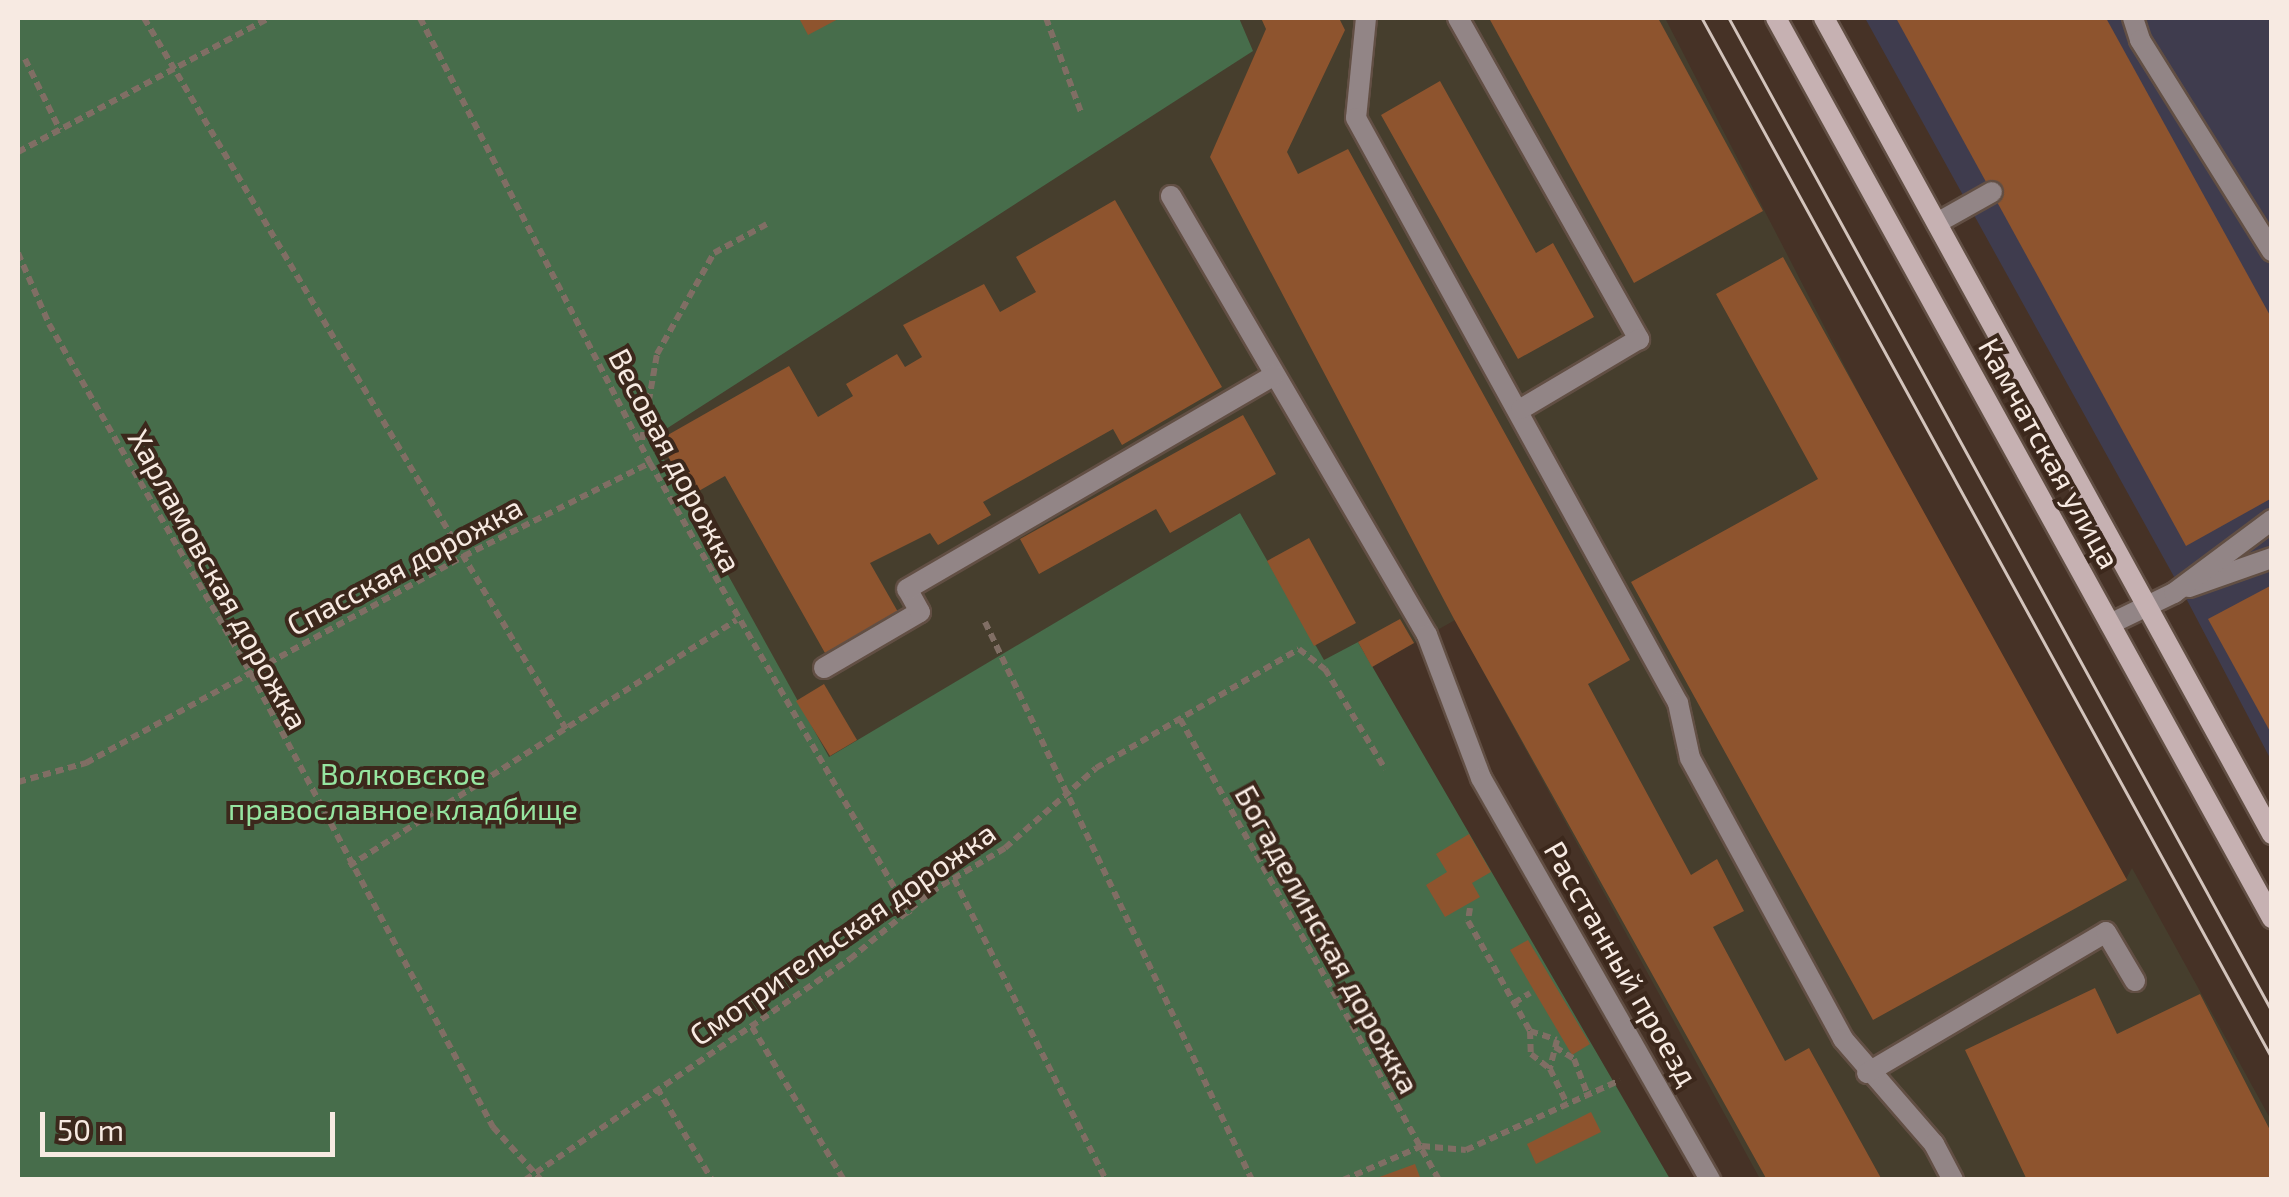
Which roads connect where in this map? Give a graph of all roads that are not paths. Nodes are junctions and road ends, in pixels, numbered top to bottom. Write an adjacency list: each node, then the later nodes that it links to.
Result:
1 (1366, 18): 11 (street)
2 (1458, 18): 11 (street)
3 (1776, 18): 16 (main road, Камчатская улица)
4 (1824, 18): 8 (main road, Камчатская улица)
5 (2134, 18): 9 (street)
6 (1992, 192): 8 (street)
7 (1171, 196): 10 (street, Расстанный проезд)
8 (1937, 223): 15 (main road, Камчатская улица)
9 (2272, 251)
10 (1274, 375): 17 (street); 22 (street, Расстанный проезд)
11 (1521, 409): 21 (street)
12 (2272, 520): 14 (street)
13 (2272, 558): 14 (street)
14 (2174, 592): 15 (street)
15 (2146, 606): 16 (street); 18 (main road, Камчатская улица)
16 (2110, 624): 19 (main road, Камчатская улица)
17 (824, 668)
18 (2272, 834)
19 (2272, 918)
20 (2135, 982): 21 (street)
21 (1867, 1073): 23 (street)
22 (1710, 1180)
23 (1953, 1180)

